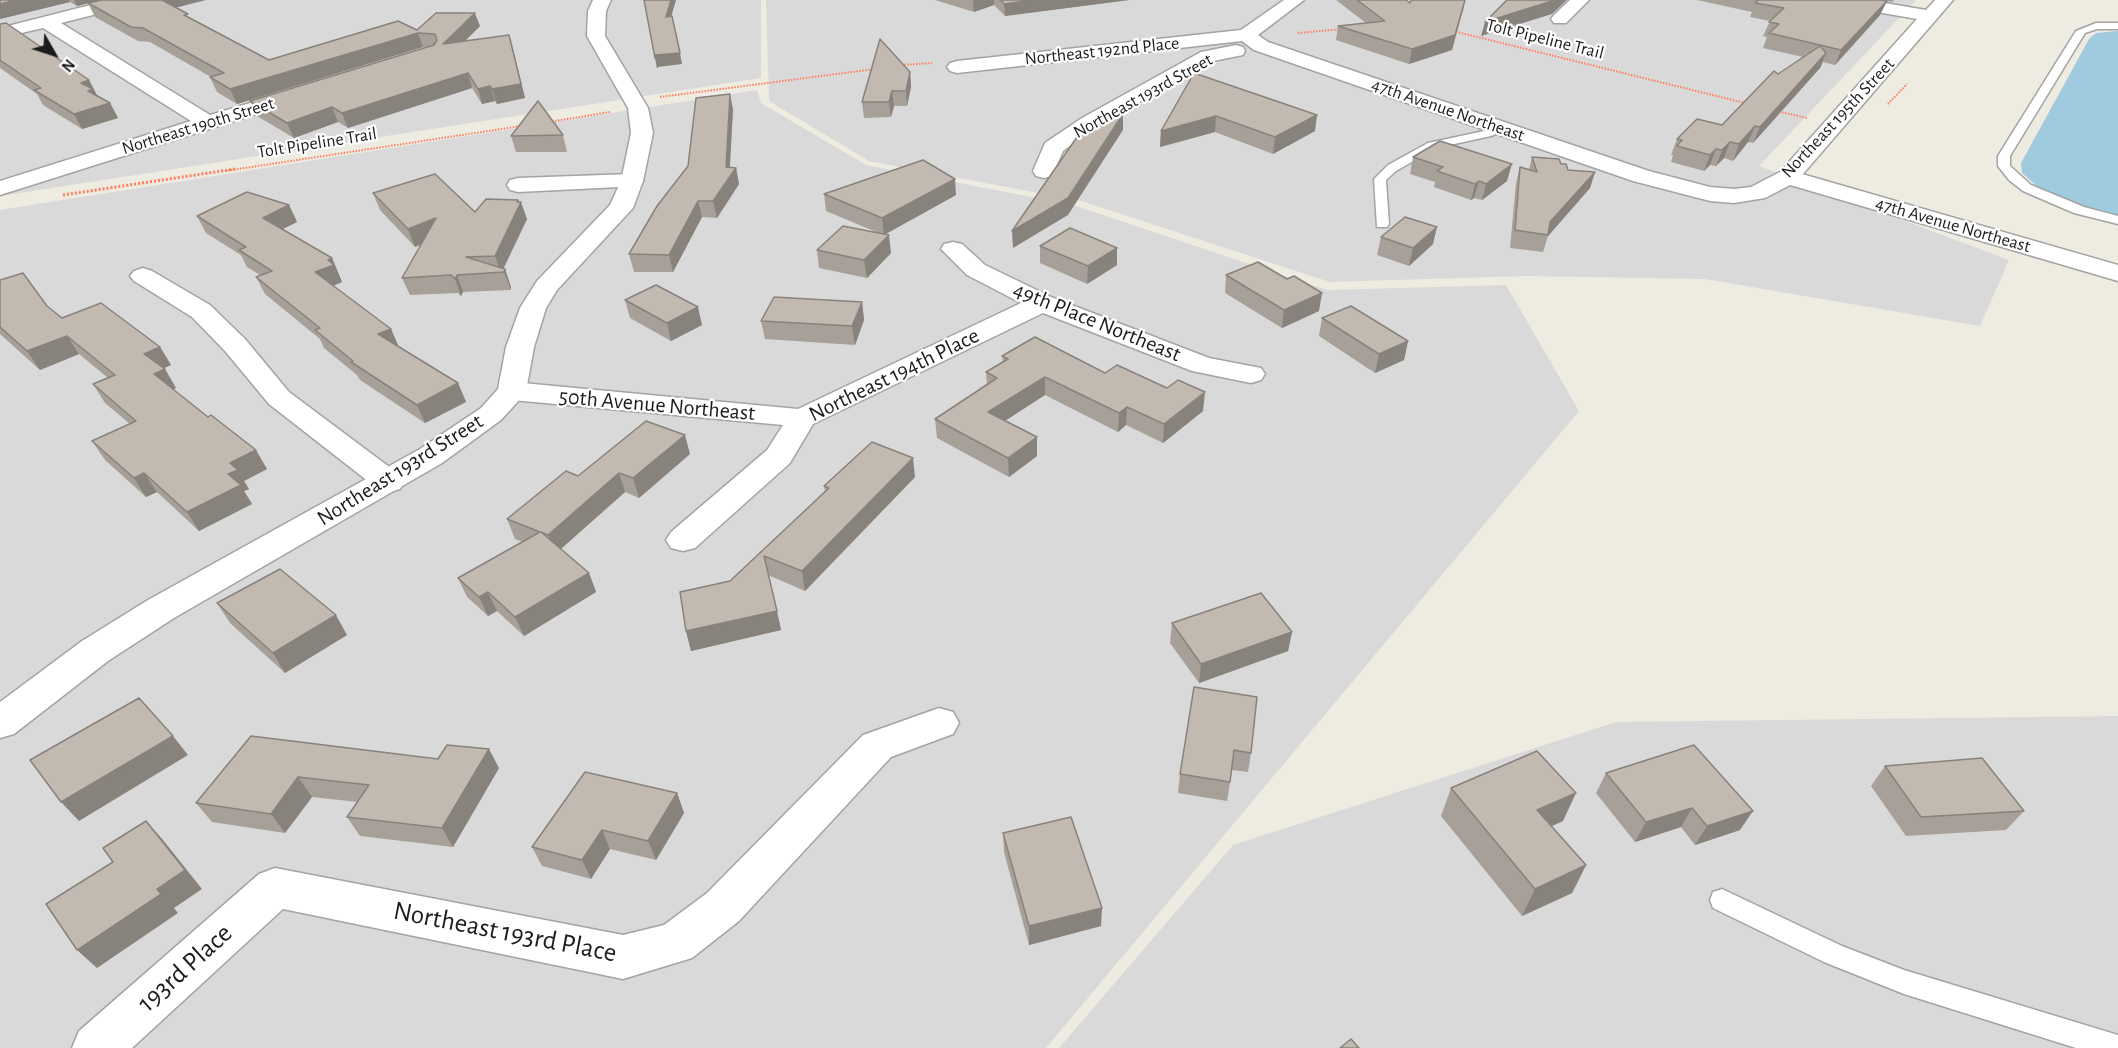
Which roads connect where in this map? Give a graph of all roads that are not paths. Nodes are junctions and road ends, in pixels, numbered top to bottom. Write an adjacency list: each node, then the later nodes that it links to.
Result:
1 (131, 0): 7 (street)
2 (602, 0): 20 (street)
3 (1295, 0): 13 (street)
4 (1580, 0): 9 (street)
5 (1836, 0): 8 (street)
6 (1944, 0): 8 (street, Northeast 195th Street)
7 (109, 2): 10 (street)
8 (1929, 16): 19 (street, Northeast 195th Street)
9 (1560, 19)
10 (45, 21): 12 (street); 16 (street)
11 (2118, 26): 24 (lane)
12 (0, 33)
13 (1254, 40): 14 (street, Northeast 192nd Place); 17 (street, 47th Avenue Northeast); 18 (street, Northeast 193rd Street)
14 (957, 67)
15 (319, 88): 16 (street, Northeast 190th Street)
16 (207, 123): 22 (street, Northeast 190th Street)
17 (1501, 128): 23 (street, 47th Avenue Northeast); 25 (lane)
18 (1044, 171)
19 (1788, 177): 23 (street, Northeast 195th Street); 27 (street, 47th Avenue Northeast)
20 (632, 181): 21 (street); 31 (street)
21 (519, 184)
22 (0, 188)
23 (1710, 194)
24 (2118, 220)
25 (1382, 224)
26 (953, 249): 29 (street, 49th Place Northeast)
27 (2118, 273)
28 (143, 276): 33 (street)
29 (1042, 303): 30 (street, 49th Place Northeast); 32 (street, Northeast 194th Place)
30 (1251, 374)
31 (512, 391): 32 (street, 50th Avenue Northeast); 33 (street, Northeast 193rd Street)
32 (802, 418): 34 (street, Northeast 194th Place)
33 (389, 482): 35 (street, Northeast 193rd Street)
34 (683, 540)
35 (0, 723)
36 (939, 723): 37 (street, Northeast 193rd Place)
37 (274, 888): 39 (street, 193rd Place)
38 (1722, 900): 40 (lane)
39 (96, 1048)
40 (2118, 1048)

